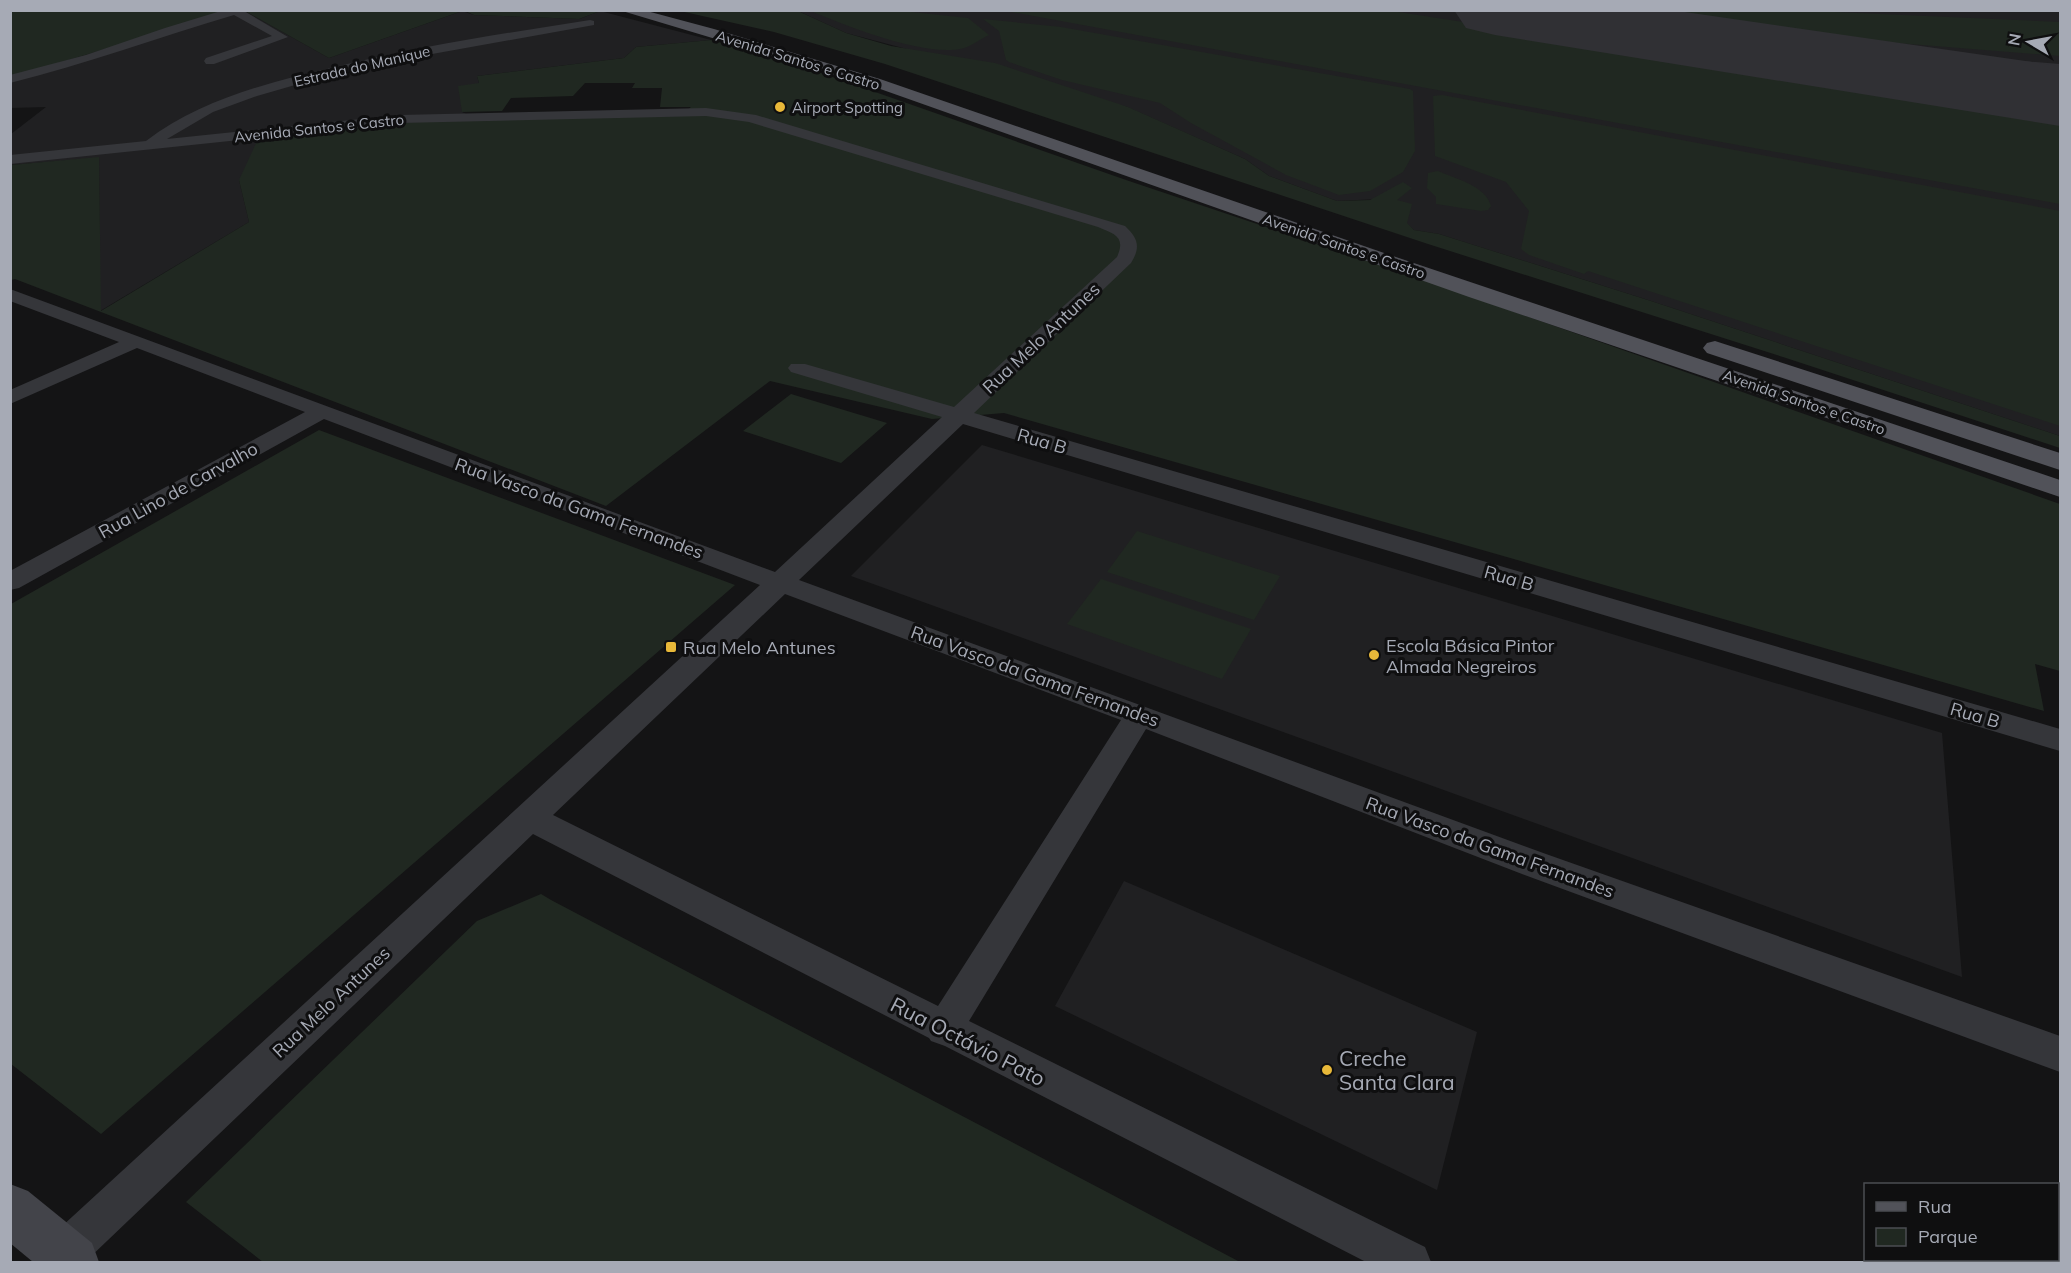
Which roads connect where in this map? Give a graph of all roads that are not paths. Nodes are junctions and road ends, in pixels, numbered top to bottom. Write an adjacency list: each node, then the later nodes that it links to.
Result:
1 (625, 10): 18 (main road, Avenida Santos e Castro)
2 (673, 10): 9 (main road, Avenida Santos e Castro)
3 (591, 23): 7 (street, Estrada do Manique)
4 (210, 61): 5 (street)
5 (10, 79)
6 (629, 112): 7 (street, Avenida Santos e Castro); 16 (street, Rua Melo Antunes)
7 (148, 147): 8 (street, Avenida Santos e Castro)
8 (10, 160)
9 (1293, 208)
10 (10, 294): 11 (street, Rua Vasco da Gama Fernandes)
11 (137, 341): 14 (street); 15 (street, Rua Vasco da Gama Fernandes)
12 (1699, 343): 17 (main road, Avenida Santos e Castro)
13 (798, 368): 16 (street, Rua B)
14 (10, 398)
15 (321, 412): 20 (street, Rua Lino de Carvalho); 22 (street, Rua Vasco da Gama Fernandes)
16 (957, 416): 22 (street, Rua Melo Antunes); 24 (street, Rua B)
17 (2061, 462)
18 (2061, 489)
19 (10, 556): 20 (street)
20 (35, 568): 21 (street, Rua Lino de Carvalho)
21 (10, 582)
22 (778, 582): 23 (street, Rua Vasco da Gama Fernandes); 25 (street, Rua Melo Antunes)
23 (1139, 715): 26 (street); 27 (street, Rua Vasco da Gama Fernandes)
24 (2061, 740)
25 (528, 817): 26 (street, Rua Octávio Pato); 29 (street, Rua Melo Antunes)
26 (944, 1029): 30 (street, Rua Octávio Pato)
27 (2061, 1054)
28 (10, 1209): 29 (main road)
29 (68, 1258)
30 (1410, 1263)

